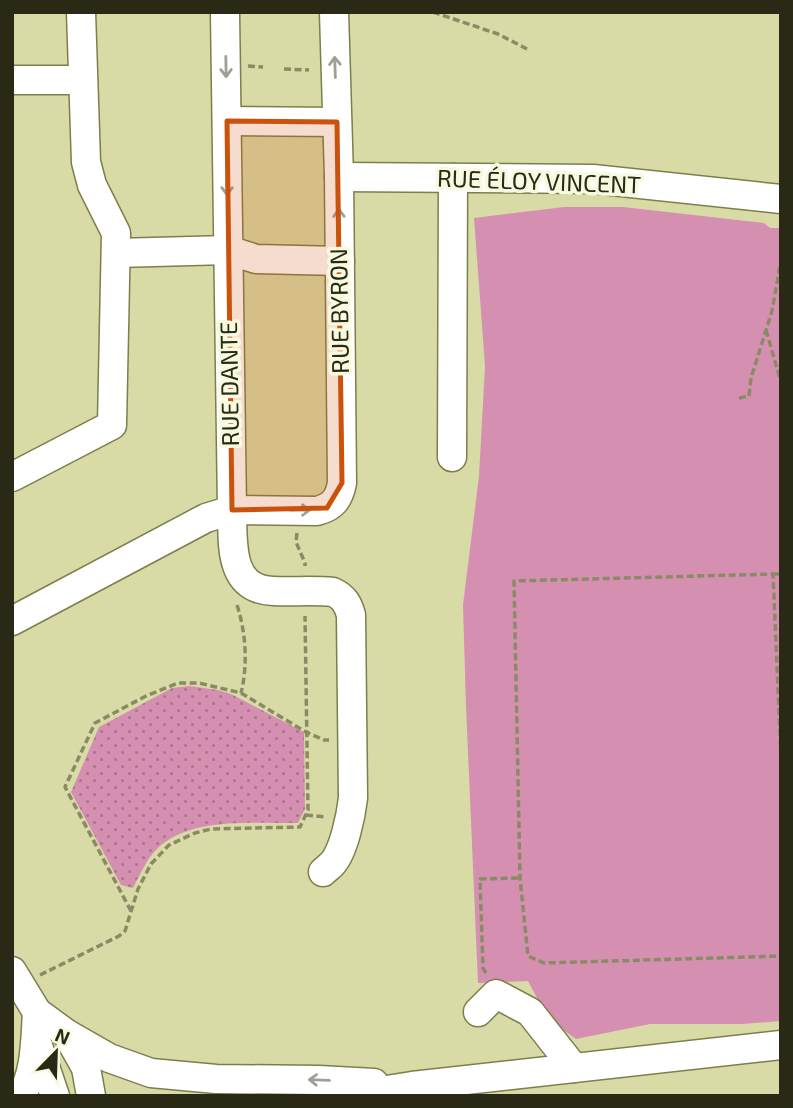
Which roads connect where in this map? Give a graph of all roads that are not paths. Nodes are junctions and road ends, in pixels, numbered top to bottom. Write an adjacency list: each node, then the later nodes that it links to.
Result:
1 (81, 12): 5 (street)
2 (225, 12): 6 (street, RUE DANTE, one-way to 6)
3 (334, 12): 7 (street, RUE BYRON, one-way to 3)
4 (12, 80): 5 (street)
5 (83, 80): 12 (street)
6 (227, 121): 7 (street); 11 (street, RUE DANTE, one-way to 11)
7 (337, 122): 8 (street, RUE BYRON)
8 (339, 177): 9 (street, RUE ÉLOY VINCENT); 13 (street, RUE BYRON, one-way to 8)
9 (453, 178): 10 (street, RUE ÉLOY VINCENT); 14 (street)
10 (781, 200)
11 (228, 250): 12 (street); 13 (street); 16 (street, RUE DANTE)
12 (116, 253): 15 (street)
13 (340, 261): 16 (street, RUE BYRON, one-way to 13)
14 (452, 457)
15 (12, 477)
16 (232, 510): 17 (street); 18 (street, RUE DANTE)
17 (12, 621)
18 (323, 872)
19 (16, 978): 21 (street)
20 (487, 1003): 24 (street)
21 (36, 1025): 22 (street); 26 (street); 27 (street)
22 (67, 1034): 25 (street, one-way to 22); 28 (street)
23 (781, 1045): 24 (street)
24 (574, 1068): 25 (street)
25 (412, 1086): 29 (street)
26 (21, 1096)
27 (55, 1096)
28 (91, 1096)
29 (349, 1096)

